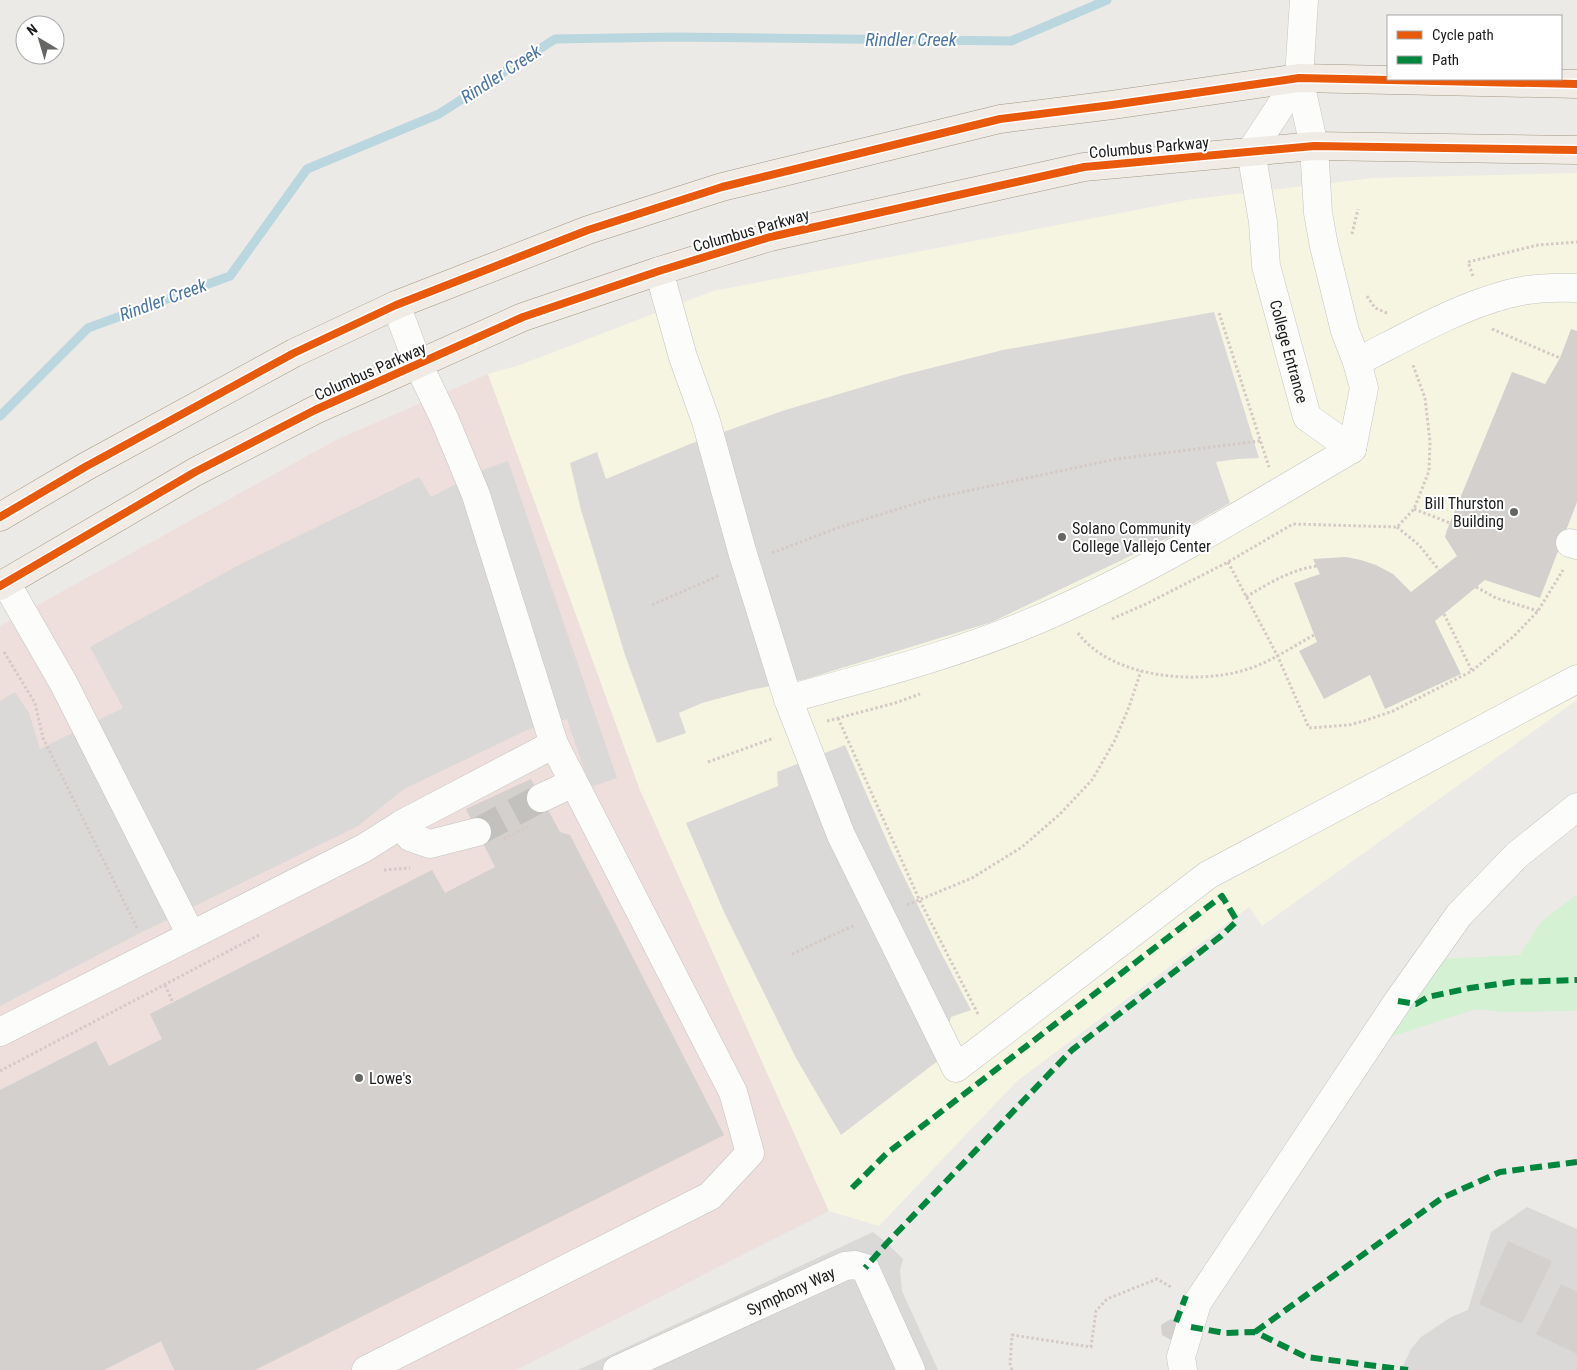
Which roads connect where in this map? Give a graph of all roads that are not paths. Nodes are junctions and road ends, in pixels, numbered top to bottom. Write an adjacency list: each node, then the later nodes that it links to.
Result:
1 (1304, 0): 2 (street)
2 (1299, 78): 3 (main road); 6 (street); 8 (street); 11 (main road)
3 (1387, 80)
4 (1392, 80): 5 (main road)
5 (1577, 84)
6 (1314, 146): 7 (main road, Columbus Parkway); 8 (main road, Columbus Parkway); 12 (street)
7 (1577, 150)
8 (1251, 151): 9 (main road, Columbus Parkway); 14 (street, College Entrance)
9 (659, 271): 13 (main road, Columbus Parkway); 18 (street)
10 (1577, 288): 12 (street)
11 (396, 306): 13 (street); 15 (main road)
12 (1357, 362): 14 (street)
13 (418, 364): 16 (main road, Columbus Parkway); 19 (street)
14 (1352, 449): 18 (street)
15 (0, 517)
16 (3, 585): 25 (street)
17 (1577, 679): 18 (street)
18 (788, 699)
19 (554, 744): 20 (street); 23 (street)
20 (573, 784): 22 (street); 27 (street)
21 (1577, 807): 30 (street)
22 (539, 810)
23 (402, 824): 24 (street); 25 (street)
24 (477, 832)
25 (191, 934): 26 (street)
26 (0, 1032)
27 (366, 1370)
28 (618, 1370): 29 (street, Symphony Way)
29 (911, 1370)
30 (1183, 1370)

